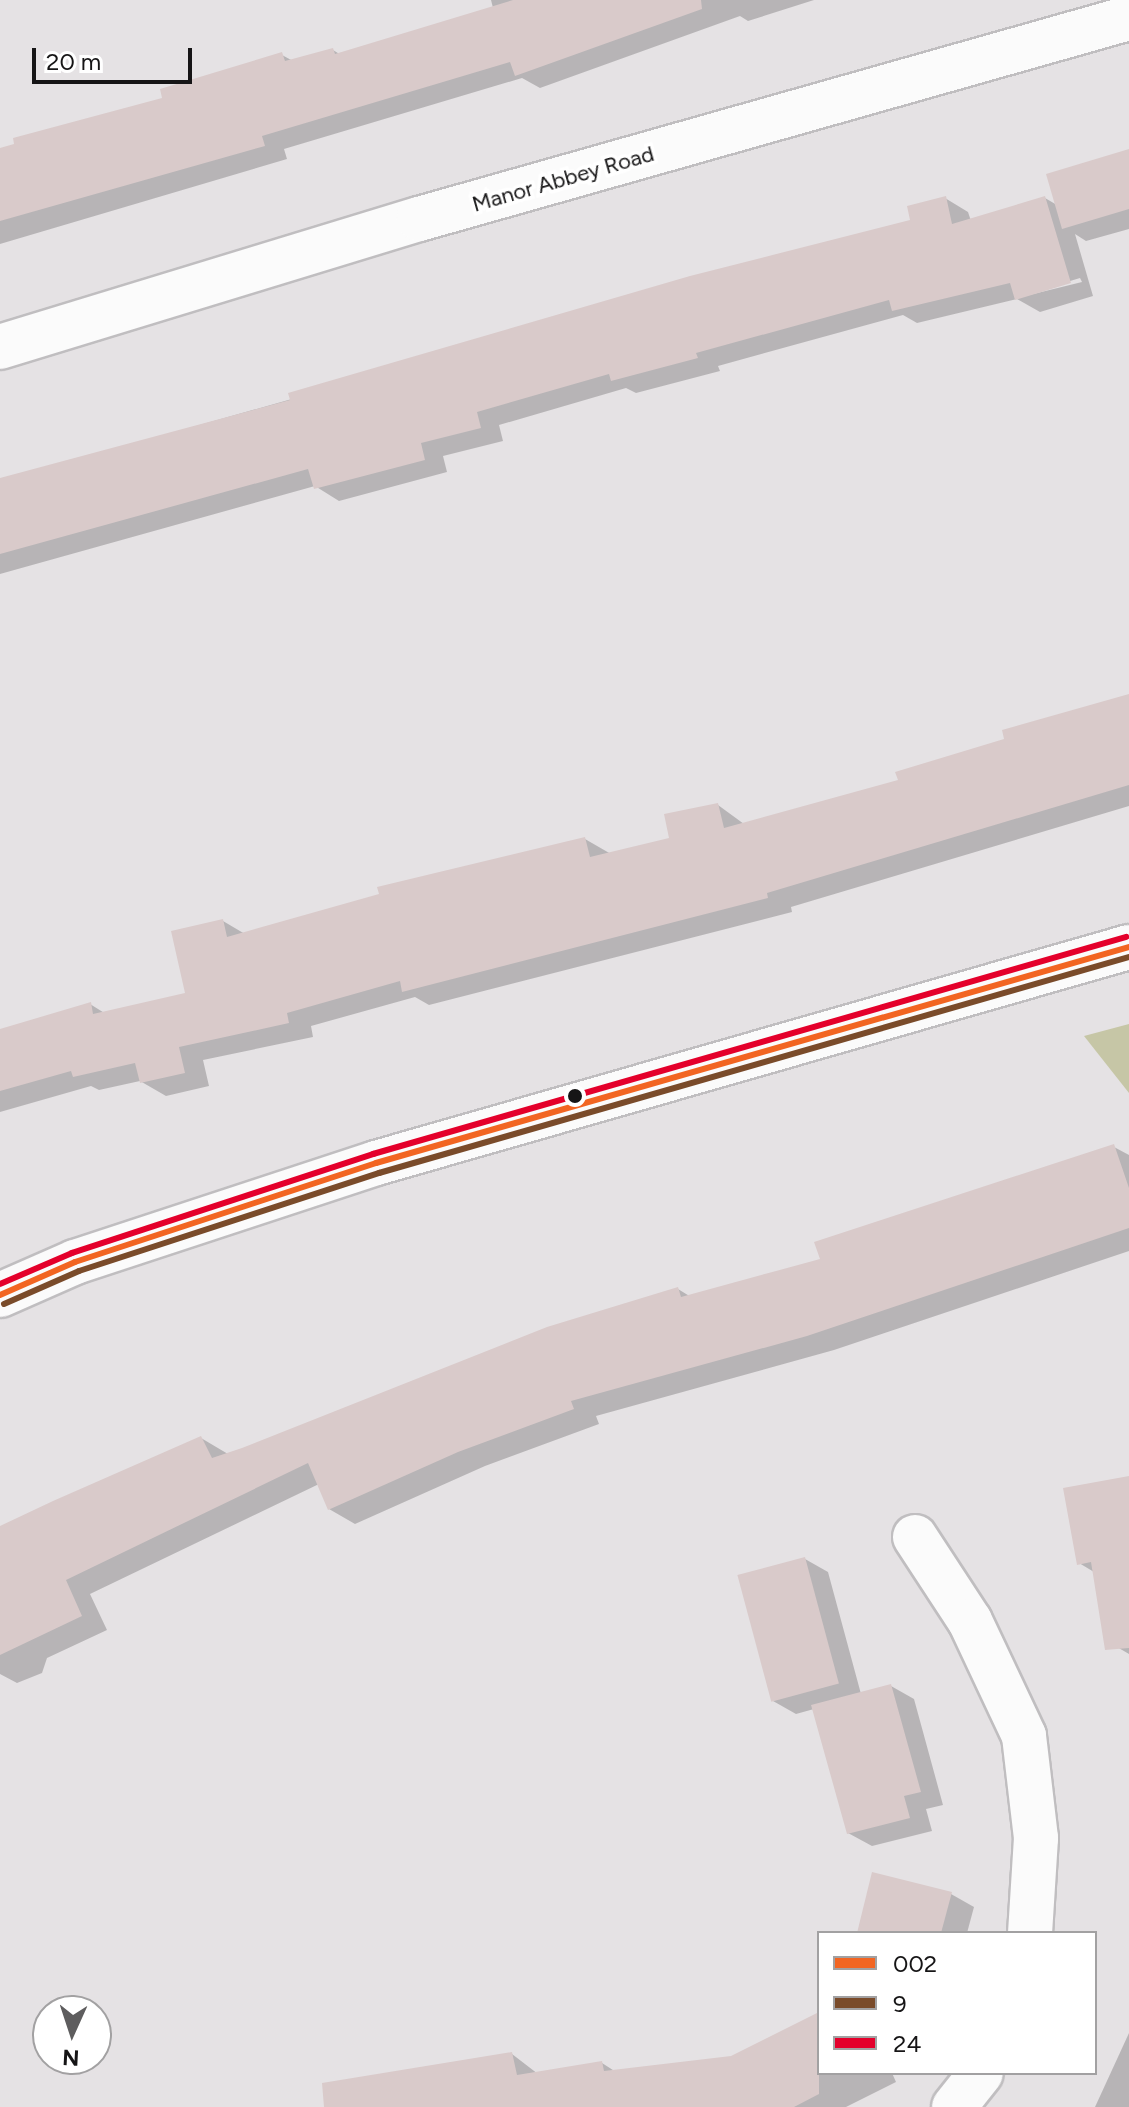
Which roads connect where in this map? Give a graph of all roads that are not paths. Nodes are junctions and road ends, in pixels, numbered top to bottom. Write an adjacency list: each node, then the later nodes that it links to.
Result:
1 (1129, 18): 2 (street, Manor Abbey Road)
2 (0, 347)
3 (1129, 947): 4 (street)
4 (0, 1295)
5 (915, 1537): 6 (street)
6 (1030, 1931)
7 (979, 2075): 8 (street)
8 (954, 2107)

